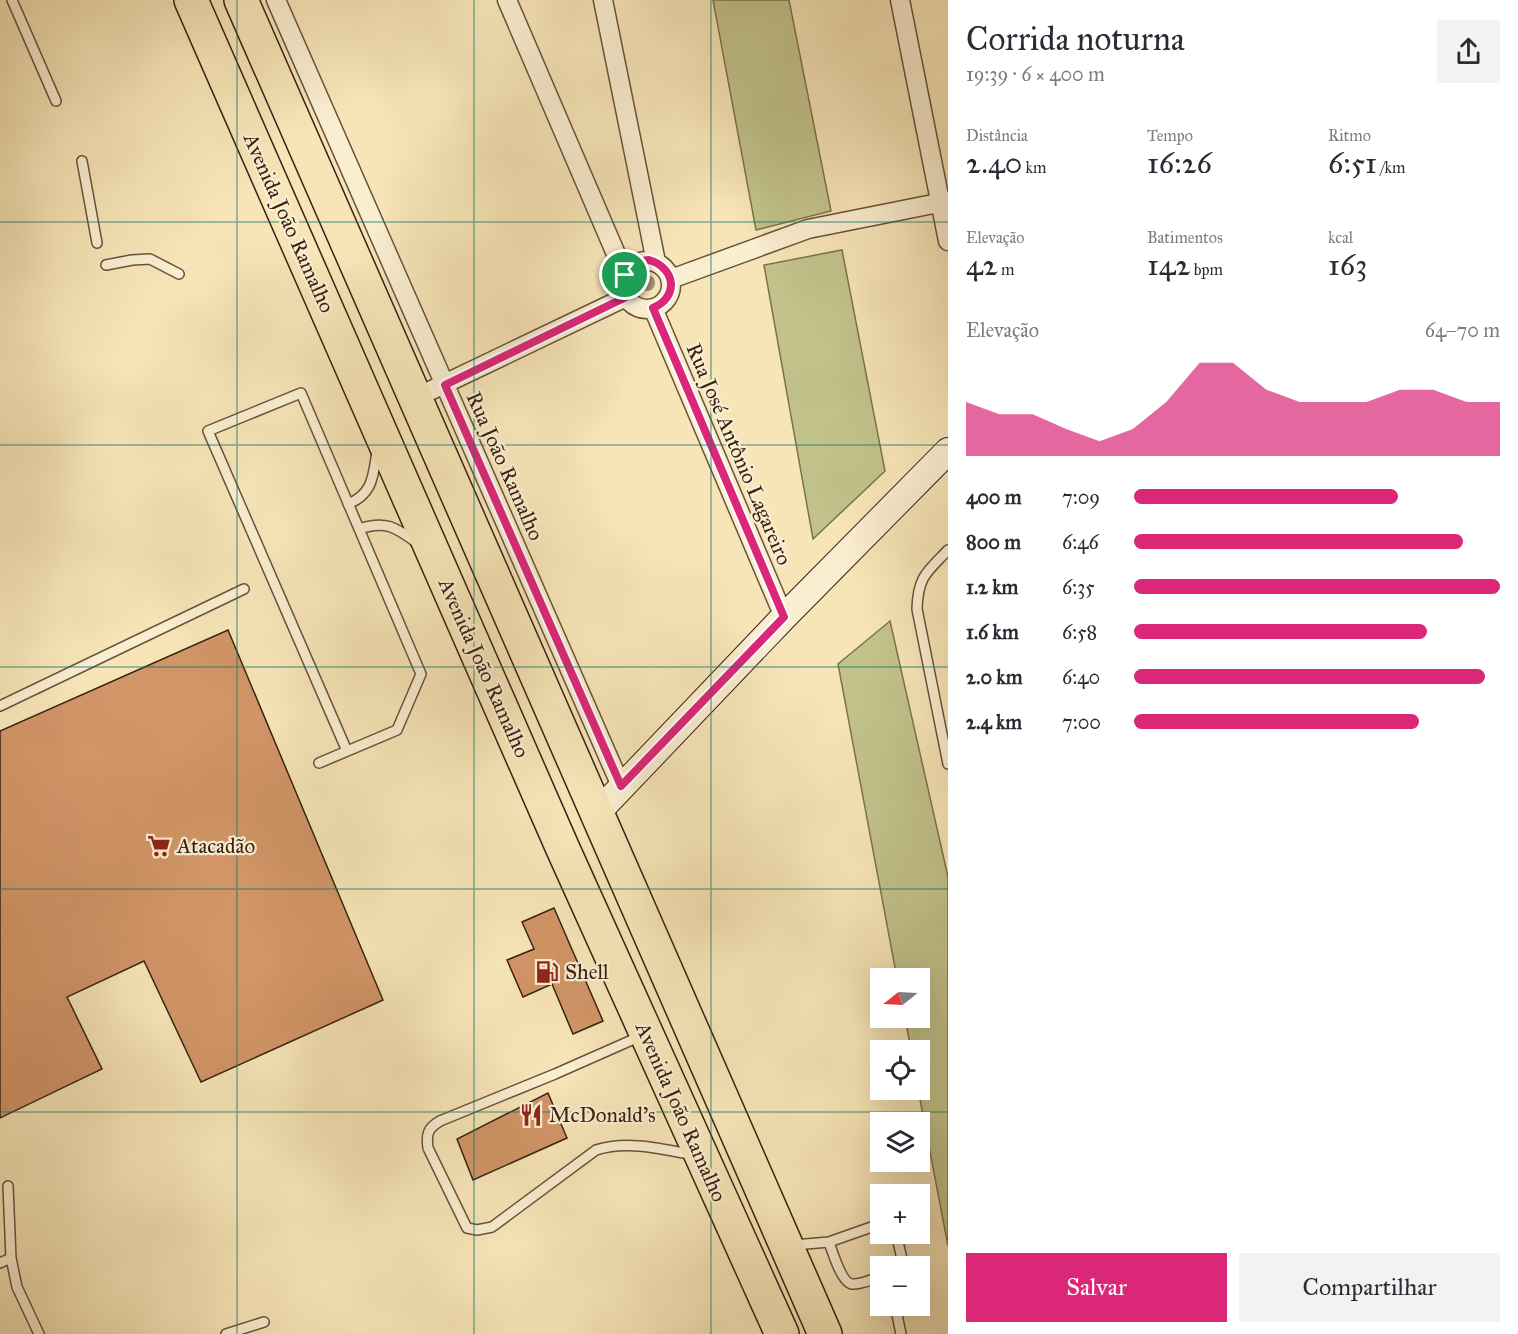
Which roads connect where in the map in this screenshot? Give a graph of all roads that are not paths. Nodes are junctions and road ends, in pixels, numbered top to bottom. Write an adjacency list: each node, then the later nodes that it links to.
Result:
1 (12, 0): 8 (lane)
2 (191, 0): 22 (highway, Avenida João Ramalho)
3 (241, 0): 21 (highway, Avenida João Ramalho)
4 (276, 0): 20 (street, Rua João Ramalho)
5 (507, 0): 16 (street)
6 (603, 0): 13 (street)
7 (900, 0): 10 (street)
8 (56, 101)
9 (82, 161): 12 (lane)
10 (944, 202): 11 (street); 17 (street)
11 (948, 241)
12 (97, 243)
13 (656, 262): 16 (street); 17 (street)
14 (106, 265): 15 (lane)
15 (179, 274)
16 (625, 275): 18 (street)
17 (671, 279): 19 (street)
18 (626, 297): 19 (street); 20 (street)
19 (653, 308): 29 (street, Rua José Antônio Lagareiro)
20 (445, 385): 21 (street); 34 (street, Rua João Ramalho)
21 (415, 398): 35 (highway, Avenida João Ramalho)
22 (374, 418): 24 (lane); 27 (highway, Avenida João Ramalho)
23 (948, 451): 29 (street)
24 (348, 504): 25 (lane); 31 (lane)
25 (359, 529): 27 (lane); 31 (lane)
26 (948, 550): 33 (lane)
27 (438, 564): 36 (highway, Avenida João Ramalho)
28 (244, 589): 30 (lane)
29 (784, 617): 34 (street)
30 (0, 706)
31 (347, 751): 32 (lane)
32 (319, 763)
33 (948, 764)
34 (621, 786): 35 (street)
35 (597, 813): 36 (highway); 42 (highway, Avenida João Ramalho)
36 (563, 849): 37 (highway, Avenida João Ramalho)
37 (646, 1034): 38 (highway, Avenida João Ramalho); 38 (lane)
38 (701, 1156): 50 (highway, Avenida João Ramalho)
39 (8, 1186): 43 (lane)
40 (870, 1228): 41 (lane)
41 (829, 1242): 42 (lane); 45 (lane)
42 (787, 1246): 51 (highway, Avenida João Ramalho)
43 (11, 1258): 44 (lane); 48 (lane)
44 (0, 1263)
45 (870, 1280)
46 (897, 1316): 52 (lane)
47 (264, 1322): 49 (lane)
48 (39, 1334)
49 (226, 1334)
50 (782, 1334)
51 (825, 1334)
52 (901, 1334)

